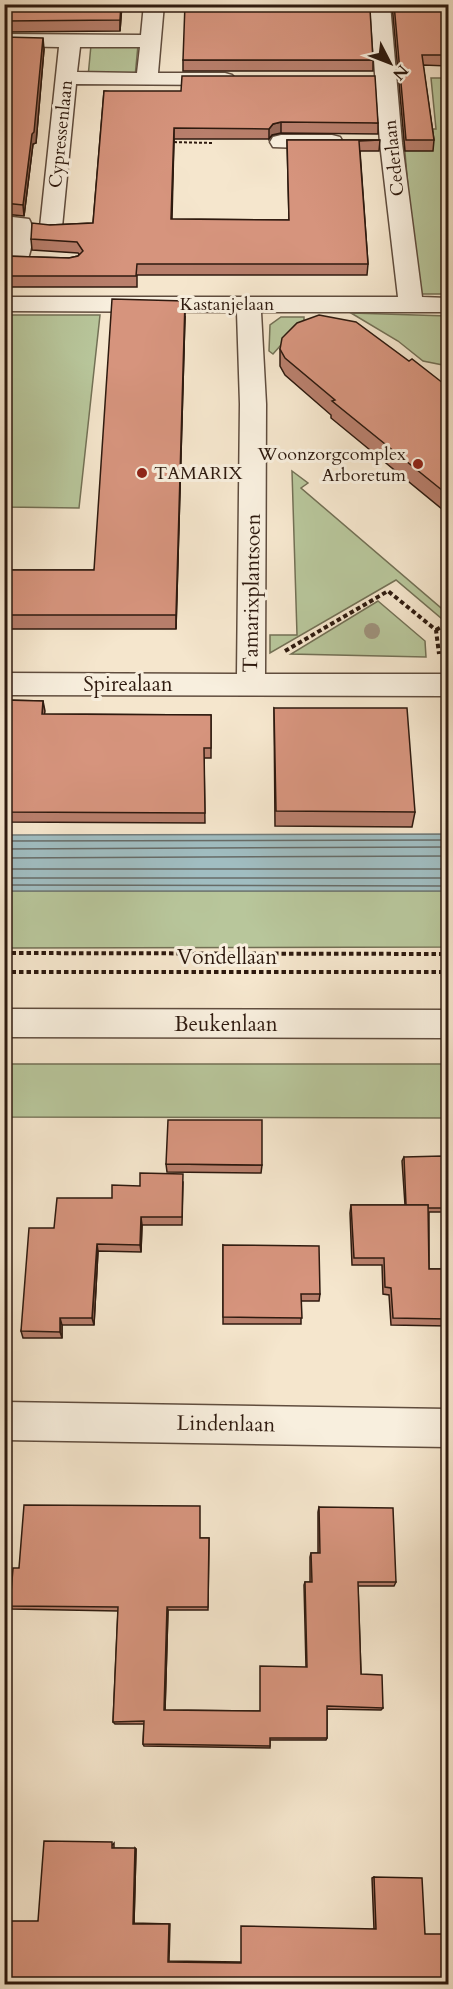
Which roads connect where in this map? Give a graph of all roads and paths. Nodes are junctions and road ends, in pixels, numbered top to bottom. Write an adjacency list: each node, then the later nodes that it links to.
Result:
1 (154, 4): 6 (street)
2 (380, 8): 3 (street, Cederlaan); 11 (street, Cederlaan)
3 (357, 12)
4 (4, 40): 5 (street)
5 (70, 40): 6 (street); 7 (street, Cypressenlaan)
6 (149, 41): 8 (street)
7 (67, 78): 8 (street); 17 (street, Cypressenlaan)
8 (147, 79): 9 (street)
9 (245, 79)
10 (362, 80): 11 (street)
11 (386, 80): 15 (street, Cederlaan)
12 (168, 142): 14 (path)
13 (281, 142): 15 (street)
14 (213, 143)
15 (373, 143): 21 (street, Cederlaan)
16 (4, 223): 18 (street)
17 (51, 227)
18 (20, 258)
19 (4, 304): 20 (street, Kastanjelaan)
20 (249, 304): 21 (street, Kastanjelaan); 25 (street, Tamarixplantsoen)
21 (411, 304): 22 (street, Kastanjelaan)
22 (448, 305)
23 (448, 623): 24 (path)
24 (436, 630): 25 (path); 27 (path)
25 (251, 677): 26 (street, Spirealaan); 27 (street, Tamarixplantsoen)
26 (4, 684)
27 (446, 685)
28 (4, 953): 29 (path)
29 (448, 954)
30 (4, 972): 31 (path, Vondellaan)
31 (448, 972)
32 (4, 1004): 33 (street, Beukenlaan)
33 (448, 1004)
34 (4, 1023): 35 (street, Beukenlaan)
35 (448, 1024)
36 (4, 1421): 37 (street, Lindenlaan)
37 (448, 1428)

